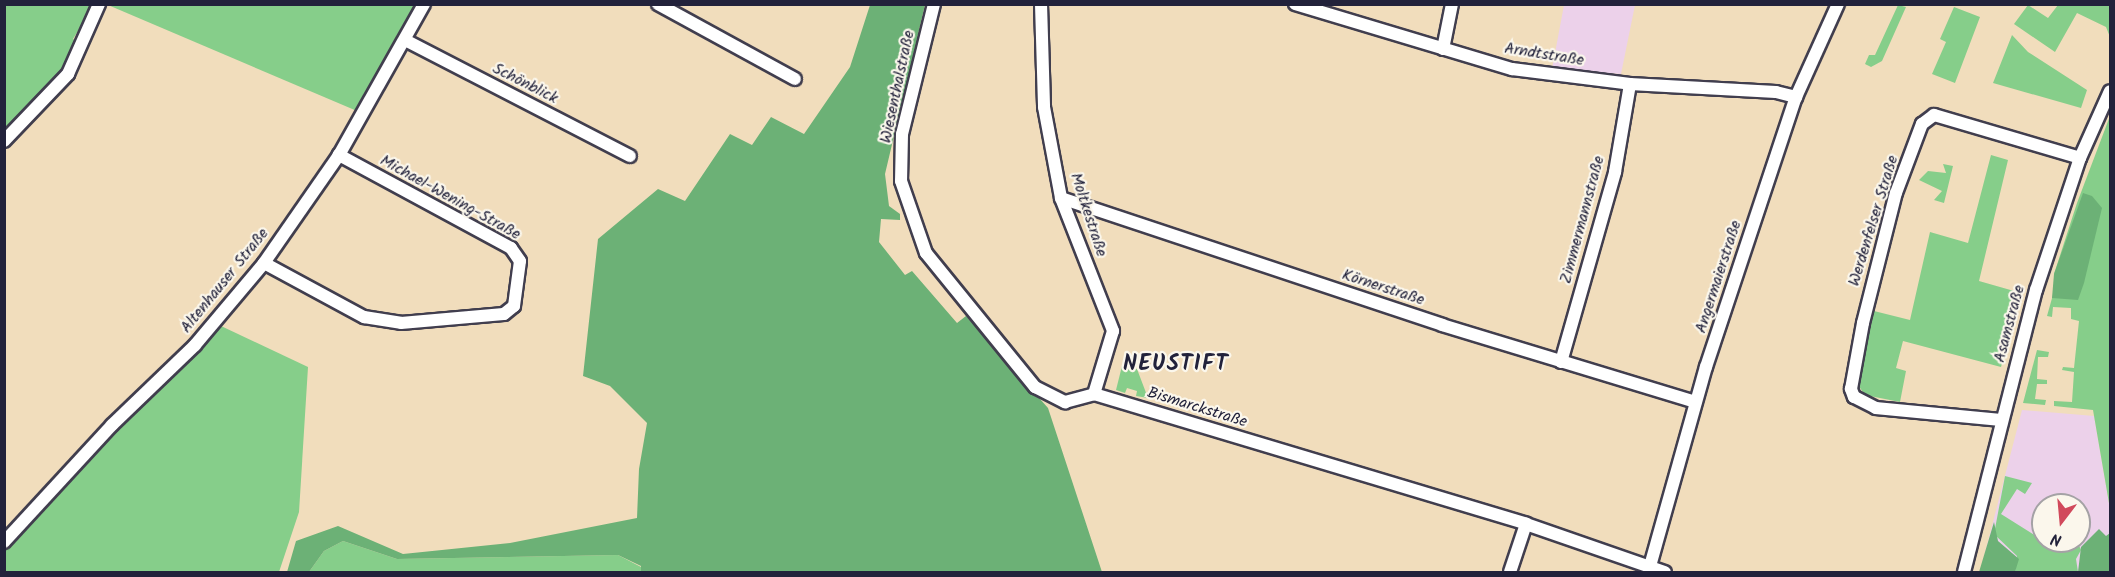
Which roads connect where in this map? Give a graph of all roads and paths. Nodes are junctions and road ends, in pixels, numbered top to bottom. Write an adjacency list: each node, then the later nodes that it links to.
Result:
1 (99, 4): 15 (street)
2 (424, 4): 9 (street, Altenhauser Straße)
3 (658, 4): 11 (street)
4 (934, 4): 22 (street, Wiesenthalstraße)
5 (1041, 4): 19 (street, Moltkestraße)
6 (1295, 4): 10 (street, Arndtstraße)
7 (1452, 4): 10 (street)
8 (1838, 4): 14 (street, Angermaierstraße)
9 (405, 40): 16 (street, Altenhauser Straße); 17 (street, Schönblick)
10 (1443, 49): 12 (street, Arndtstraße)
11 (795, 79)
12 (1630, 84): 14 (street, Arndtstraße); 21 (street, Zimmermannstraße)
13 (2110, 91): 18 (street, Asamstraße)
14 (1796, 97): 23 (street, Angermaierstraße)
15 (4, 141)
16 (339, 155): 20 (street, Altenhauser Straße); 20 (street, Michael-Wening-Straße)
17 (630, 156)
18 (2080, 158): 24 (street, Asamstraße); 24 (street, Werdenfelser Straße)
19 (1061, 198): 21 (street, Körnerstraße); 22 (street, Moltkestraße)
20 (264, 263): 26 (street, Altenhauser Straße)
21 (1561, 362): 23 (street, Körnerstraße)
22 (1094, 394): 25 (street, Bismarckstraße)
23 (1696, 402): 27 (street, Angermaierstraße)
24 (2001, 420): 29 (street, Asamstraße)
25 (1526, 524): 27 (street, Bismarckstraße); 28 (street)
26 (4, 542)
27 (1657, 570)
28 (1510, 573)
29 (1964, 573)

